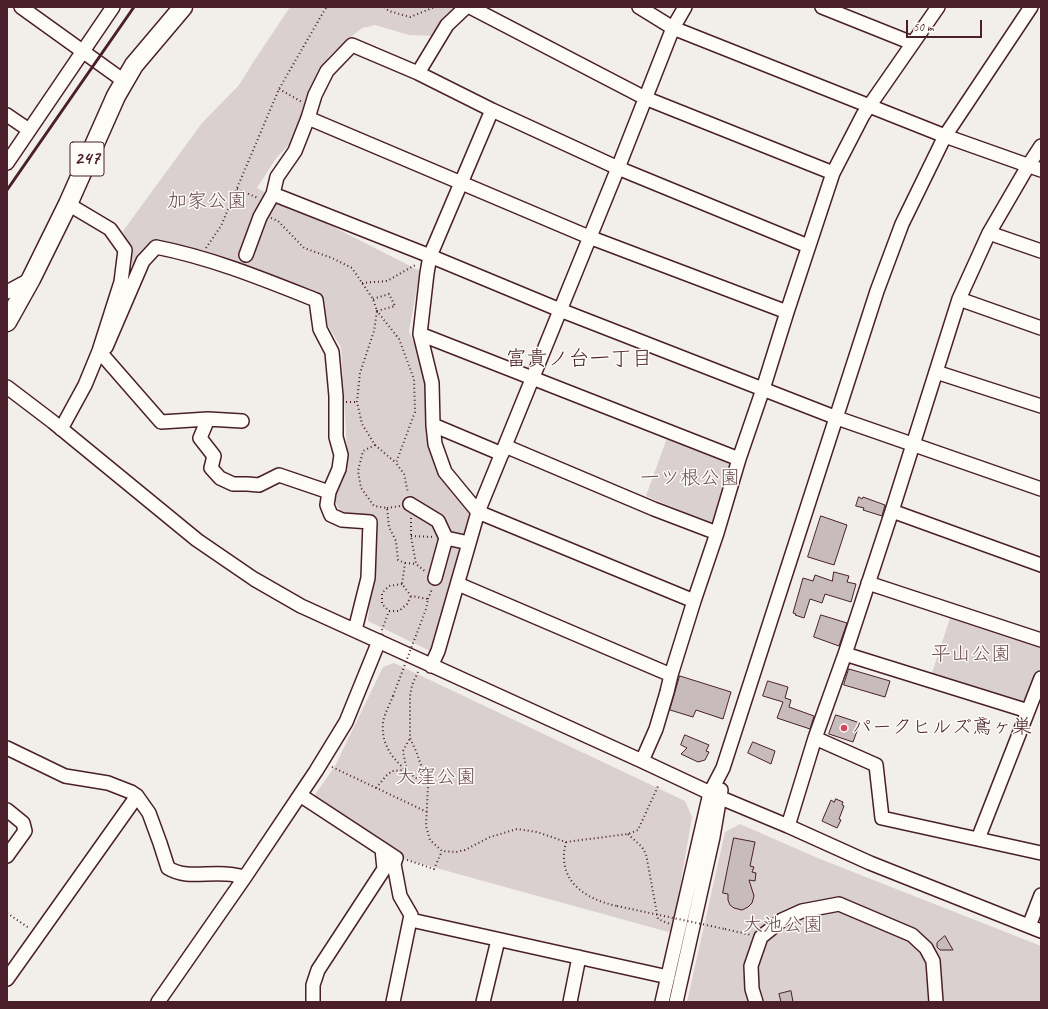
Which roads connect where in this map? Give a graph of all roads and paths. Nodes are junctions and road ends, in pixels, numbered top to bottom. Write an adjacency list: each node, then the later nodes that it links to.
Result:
1 (21, 7): 17 (street)
2 (113, 7): 17 (street)
3 (183, 7): 19 (highway, 247)
4 (327, 7): 20 (path)
5 (384, 7): 6 (path)
6 (435, 7)
7 (466, 7): 18 (street)
8 (470, 7): 21 (street)
9 (639, 7): 15 (street)
10 (685, 7): 15 (street)
11 (822, 7): 14 (street)
12 (938, 7): 16 (street)
13 (1031, 7): 27 (street)
14 (843, 11): 16 (street)
15 (673, 28): 21 (street); 22 (street)
16 (912, 44): 22 (street)
17 (84, 51): 19 (street); 26 (street)
18 (418, 73): 23 (street); 24 (street)
19 (124, 81): 37 (highway, 247)
20 (278, 89): 24 (path); 35 (path)
21 (645, 98): 31 (street); 33 (street)
22 (870, 106): 27 (street); 33 (street)
23 (492, 110): 31 (street); 34 (street)
24 (310, 112): 34 (street); 36 (street)
25 (7, 115): 26 (street)
26 (29, 130): 29 (street)
27 (945, 136): 30 (street); 64 (street)
28 (1041, 146): 30 (street)
29 (7, 164)
30 (1028, 166): 32 (street); 39 (street)
31 (618, 168): 40 (street); 41 (street)
32 (1041, 170)
33 (833, 173): 41 (street)
34 (461, 183): 40 (street); 45 (street)
35 (237, 189): 36 (path); 44 (path)
36 (270, 198): 43 (street); 45 (street)
37 (68, 204): 46 (highway, 247); 57 (street)
38 (278, 221): 47 (path)
39 (989, 233): 42 (street); 50 (street)
40 (589, 237): 51 (street); 53 (street)
41 (808, 246): 53 (street)
42 (1041, 251)
43 (246, 255)
44 (199, 257): 57 (street); 74 (street)
45 (430, 259): 47 (path); 51 (street); 56 (street)
46 (30, 278): 48 (street); 54 (highway, 247)
47 (362, 283): 49 (path)
48 (7, 292)
49 (372, 299): 52 (path); 52 (path)
50 (960, 299): 55 (street); 58 (street)
51 (560, 310): 59 (street); 61 (street)
52 (377, 311): 69 (path); 72 (path)
53 (786, 312): 61 (street)
54 (7, 322)
55 (1041, 328)
56 (420, 334): 59 (street); 66 (street)
57 (99, 351): 63 (street); 67 (street)
58 (936, 372): 62 (street); 68 (street)
59 (532, 378): 70 (street); 71 (street)
60 (7, 387): 67 (street)
61 (764, 389): 64 (street); 71 (street)
62 (1041, 406)
63 (208, 418): 65 (street); 74 (street)
64 (837, 418): 68 (street); 113 (street)
65 (242, 421)
66 (433, 425): 70 (street); 76 (street)
67 (57, 426): 93 (street)
68 (913, 444): 73 (street); 77 (street)
69 (374, 445): 72 (path); 82 (path)
70 (503, 450): 76 (street); 78 (street)
71 (740, 459): 78 (street)
72 (396, 463): 75 (path)
73 (1041, 489)
74 (329, 492): 93 (street)
75 (410, 504): 79 (path); 80 (street)
76 (478, 512): 81 (street); 91 (street)
77 (892, 512): 84 (street); 86 (street)
78 (717, 533): 91 (street)
79 (411, 536): 80 (path); 83 (path)
80 (446, 538): 81 (street); 85 (street)
81 (469, 543): 88 (street)
82 (405, 563): 83 (path); 87 (path)
83 (416, 564): 85 (path)
84 (1041, 565)
85 (435, 578): 90 (path)
86 (868, 583): 94 (street); 96 (street)
87 (402, 584): 89 (path); 92 (path)
88 (458, 584): 97 (street); 99 (street)
89 (411, 596): 90 (path); 92 (path)
90 (428, 599): 107 (path, bridge)
91 (694, 601): 99 (street)
92 (389, 611): 95 (path)
93 (355, 630): 95 (street)
94 (1041, 640)
95 (379, 642): 97 (street); 111 (street)
96 (845, 654): 101 (street); 103 (street)
97 (431, 666): 105 (street)
98 (418, 672): 102 (path)
99 (671, 675): 105 (street)
100 (1041, 678): 101 (street)
101 (1028, 710): 118 (street)
102 (410, 738): 107 (path); 109 (path)
103 (815, 738): 116 (street); 118 (street)
104 (7, 748): 112 (street)
105 (642, 761): 113 (street)
106 (332, 767): 110 (path)
107 (405, 770): 109 (path); 110 (path)
108 (659, 784): 117 (path)
109 (428, 786): 115 (path)
110 (376, 788): 115 (path)
111 (300, 795): 120 (street); 125 (street)
112 (137, 796): 125 (street); 131 (street)
113 (715, 796): 116 (street); 135 (street); 143 (street)
114 (7, 810): 123 (street)
115 (427, 812): 121 (path)
116 (788, 826): 130 (street)
117 (628, 834): 119 (path); 129 (path)
118 (978, 839): 122 (street)
119 (566, 842): 121 (path); 132 (path, bridge)
120 (382, 849): 124 (street); 138 (street)
121 (442, 851): 124 (path)
122 (1041, 853)
123 (7, 856)
124 (395, 859): 128 (street)
125 (244, 877): 137 (street)
126 (1041, 895): 130 (street)
127 (7, 913): 131 (path)
128 (411, 920): 133 (street); 139 (street)
129 (673, 925)
130 (1035, 928)
131 (38, 935): 136 (street)
132 (761, 937): 144 (street); 145 (street)
133 (498, 940): 134 (street); 140 (street)
134 (579, 957): 135 (street); 141 (street)
135 (668, 977): 142 (street)
136 (7, 979)
137 (158, 1002)
138 (313, 1002)
139 (393, 1002)
140 (483, 1002)
141 (570, 1002)
142 (662, 1002)
143 (676, 1002)
144 (756, 1002)
145 (936, 1002)

